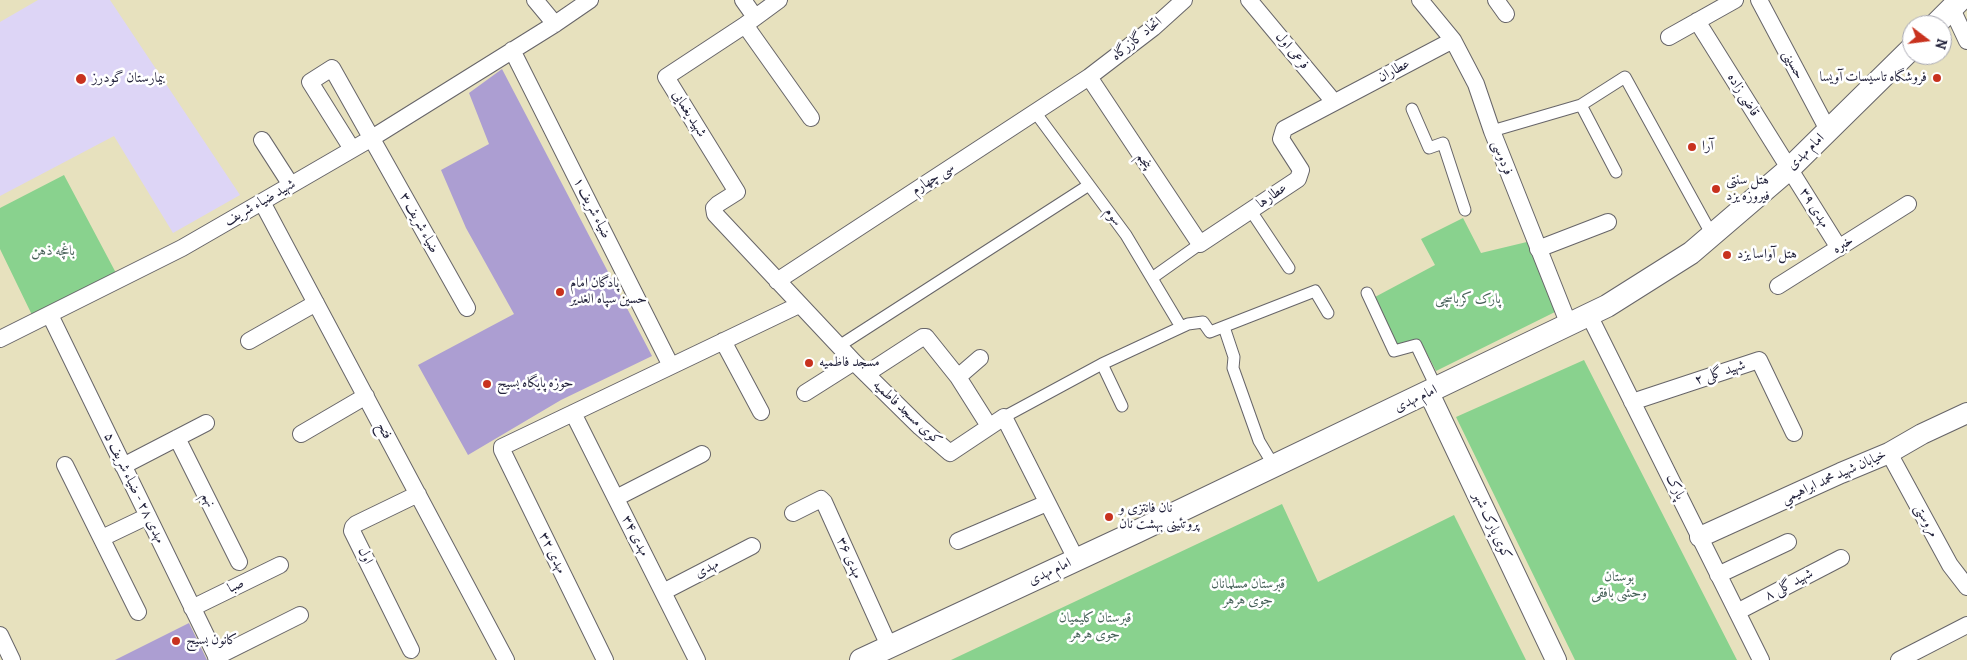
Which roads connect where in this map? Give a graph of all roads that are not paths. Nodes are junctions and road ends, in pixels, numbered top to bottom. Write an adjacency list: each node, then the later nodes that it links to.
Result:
1 (535, 0): 16 (street)
2 (590, 0): 16 (street, شهید ضیاء شریف)
3 (743, 0): 14 (street)
4 (779, 0): 14 (street, شهید یغمایی)
5 (1184, 0): 22 (street, اتحاد گازرگاه)
6 (1249, 0): 23 (street, فرعی اول)
7 (1420, 0): 18 (street, فردوسی)
8 (1496, 0): 12 (street)
9 (1735, 0): 15 (street)
10 (1759, 0): 28 (street, حسینی)
11 (1956, 4): 13 (main road); 19 (street)
12 (1506, 14)
13 (1945, 15)
14 (750, 21): 27 (street); 39 (street, شهید یغمایی)
15 (1697, 21): 17 (street); 33 (street, قاضی زاده)
16 (555, 24): 20 (street, شهید ضیاء شریف)
17 (1669, 37)
18 (1453, 40): 23 (street, عطاران); 29 (street, فردوسی)
19 (1967, 41)
20 (512, 50): 30 (street, شهید ضیاء شریف); 68 (street, ضیاء شریف ۱)
21 (1902, 58): 28 (main road, امام مهدی)
22 (1089, 77): 26 (street, سی چهارم); 44 (street, پنجم)
23 (1334, 102): 41 (street, عطارها)
24 (1581, 105): 29 (street); 34 (street); 43 (street)
25 (1412, 109): 40 (street)
26 (1035, 112): 36 (street, سوم); 49 (street, سی چهارم)
27 (811, 118)
28 (1828, 130): 33 (main road, امام مهدی)
29 (1492, 131): 46 (street, فردوسی)
30 (372, 138): 32 (street, شهید ضیاء شریف); 32 (street, ضیاء شریف ۳); 54 (street, ضیاء شریف ۳)
31 (262, 140): 35 (street)
32 (352, 149): 35 (street, شهید ضیاء شریف)
33 (1789, 169): 43 (main road, امام مهدی); 45 (street, مهدی ۳۹)
34 (1616, 172)
35 (291, 185): 37 (street, شهید ضیاء شریف)
36 (1089, 185): 48 (street, سوم); 64 (street)
37 (262, 202): 52 (street, فتح); 57 (street, شهید ضیاء شریف)
38 (1908, 204): 45 (street, خبره)
39 (714, 208): 49 (street, کوی مسجد فاطمیه)
40 (1465, 210)
41 (1251, 211): 44 (street, عطارها); 47 (street)
42 (1608, 222): 46 (street)
43 (1712, 235): 56 (main road, امام مهدی)
44 (1200, 244): 48 (street, عطارها)
45 (1839, 248): 50 (street, خبره)
46 (1538, 249): 58 (street, فردوسی)
47 (1289, 268)
48 (1152, 278): 59 (street, سوم)
49 (777, 281): 53 (street, کوی مسجد فاطمیه)
50 (1778, 286)
51 (1367, 293): 71 (street)
52 (316, 303): 62 (street); 73 (street, فتح)
53 (799, 305): 63 (street); 64 (street, کوی مسجد فاطمیه)
54 (466, 308)
55 (1328, 312): 60 (street)
56 (1589, 314): 58 (main road, امام مهدی); 74 (street, پارک)
57 (50, 316): 61 (street, شهید ضیاء شریف); 88 (street, مهدی ۲۸ - ضیاء شریف ۵)
58 (1568, 325): 71 (main road, امام مهدی)
59 (1184, 326): 60 (street); 67 (street)
60 (1224, 327): 89 (street)
61 (0, 339)
62 (249, 341)
63 (723, 341): 68 (street); 77 (street)
64 (839, 346): 66 (street, کوی مسجد فاطمیه)
65 (980, 358): 70 (street)
66 (854, 362): 69 (street, کوی مسجد فاطمیه); 72 (street)
67 (1102, 364): 75 (street); 79 (street)
68 (671, 366): 76 (street)
69 (866, 374): 70 (street); 81 (street, کوی مسجد فاطمیه)
70 (958, 377): 81 (street)
71 (1433, 391): 89 (main road, امام مهدی); 121 (street, کوی پارک شهر)
72 (804, 393)
73 (366, 396): 83 (street); 90 (street, فتح)
74 (1632, 402): 82 (street, شهید گلی ۲); 95 (street, پارک)
75 (1122, 406)
76 (573, 412): 91 (street, مهدی ۳۴); 118 (street, مهدی ۳۲)
77 (761, 412)
78 (1967, 413): 85 (street, خيابان شهيد محمد ابراهيمي)
79 (1004, 418): 81 (street, کوی مسجد فاطمیه); 92 (street)
80 (206, 422): 84 (street)
81 (989, 426)
82 (1794, 433)
83 (301, 434)
84 (177, 438): 88 (street); 102 (street, نهم)
85 (1889, 453): 95 (street, خيابان شهيد محمد ابراهيمي); 105 (street, مروستی)
86 (702, 454): 91 (street)
87 (65, 465): 96 (street)
88 (123, 466): 94 (street, مهدی ۲۸ - ضیاء شریف ۵)
89 (1274, 466): 101 (main road, امام مهدی)
90 (418, 494): 114 (street, اول); 117 (street, فتح)
91 (616, 498): 106 (street, مهدی ۳۴)
92 (1047, 503): 97 (street); 101 (street)
93 (793, 513): 113 (street, مهدی ۳۶)
94 (148, 516): 96 (street); 107 (street, مهدی ۲۸ - ضیاء شریف ۵)
95 (1700, 537): 104 (street, پارک)
96 (102, 538): 108 (street)
97 (958, 541)
98 (1788, 542): 104 (street)
99 (752, 546): 106 (street, مهدی)
100 (1841, 558): 109 (street, شهید گلی ۸)
101 (1076, 559): 113 (main road, امام مهدی)
102 (239, 562)
103 (280, 565): 107 (street, صبا)
104 (1718, 575): 109 (street, پارک)
105 (1967, 587)
106 (662, 592): 119 (street, مهدی ۳۴)
107 (192, 608): 115 (street, مهدی ۲۸ - ضیاء شریف ۵)
108 (138, 612)
109 (1737, 612): 122 (street, پارک)
110 (300, 615): 115 (street)
111 (1967, 624): 123 (street)
112 (0, 635): 116 (street)
113 (889, 646): 120 (main road, امام مهدی)
114 (411, 650)
115 (217, 658)
116 (12, 660)
117 (506, 660)
118 (605, 660)
119 (697, 660)
120 (861, 660)
121 (1556, 660)
122 (1760, 660)
123 (1899, 660)

